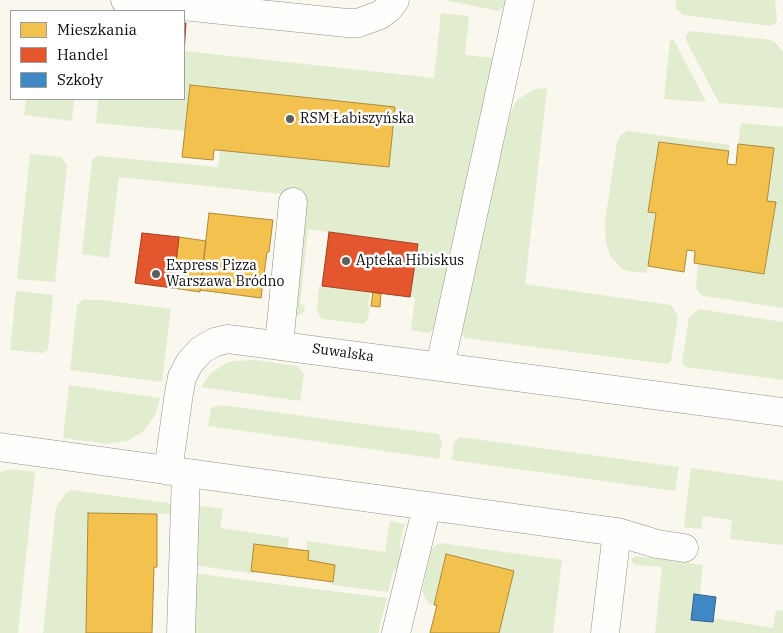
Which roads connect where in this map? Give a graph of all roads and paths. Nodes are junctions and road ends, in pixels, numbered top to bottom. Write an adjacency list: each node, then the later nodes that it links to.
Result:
1 (125, 0): 2 (street)
2 (395, 0)
3 (520, 0): 6 (street)
4 (294, 202): 5 (street)
5 (279, 345): 6 (street, Suwalska); 9 (street, Suwalska)
6 (440, 366): 7 (street, Suwalska)
7 (783, 412)
8 (0, 447): 9 (street)
9 (177, 472): 10 (street); 13 (street, Suwalska)
10 (427, 506): 11 (street); 14 (street)
11 (617, 532): 12 (street); 15 (street)
12 (684, 548)
13 (181, 633)
14 (396, 633)
15 (605, 633)

